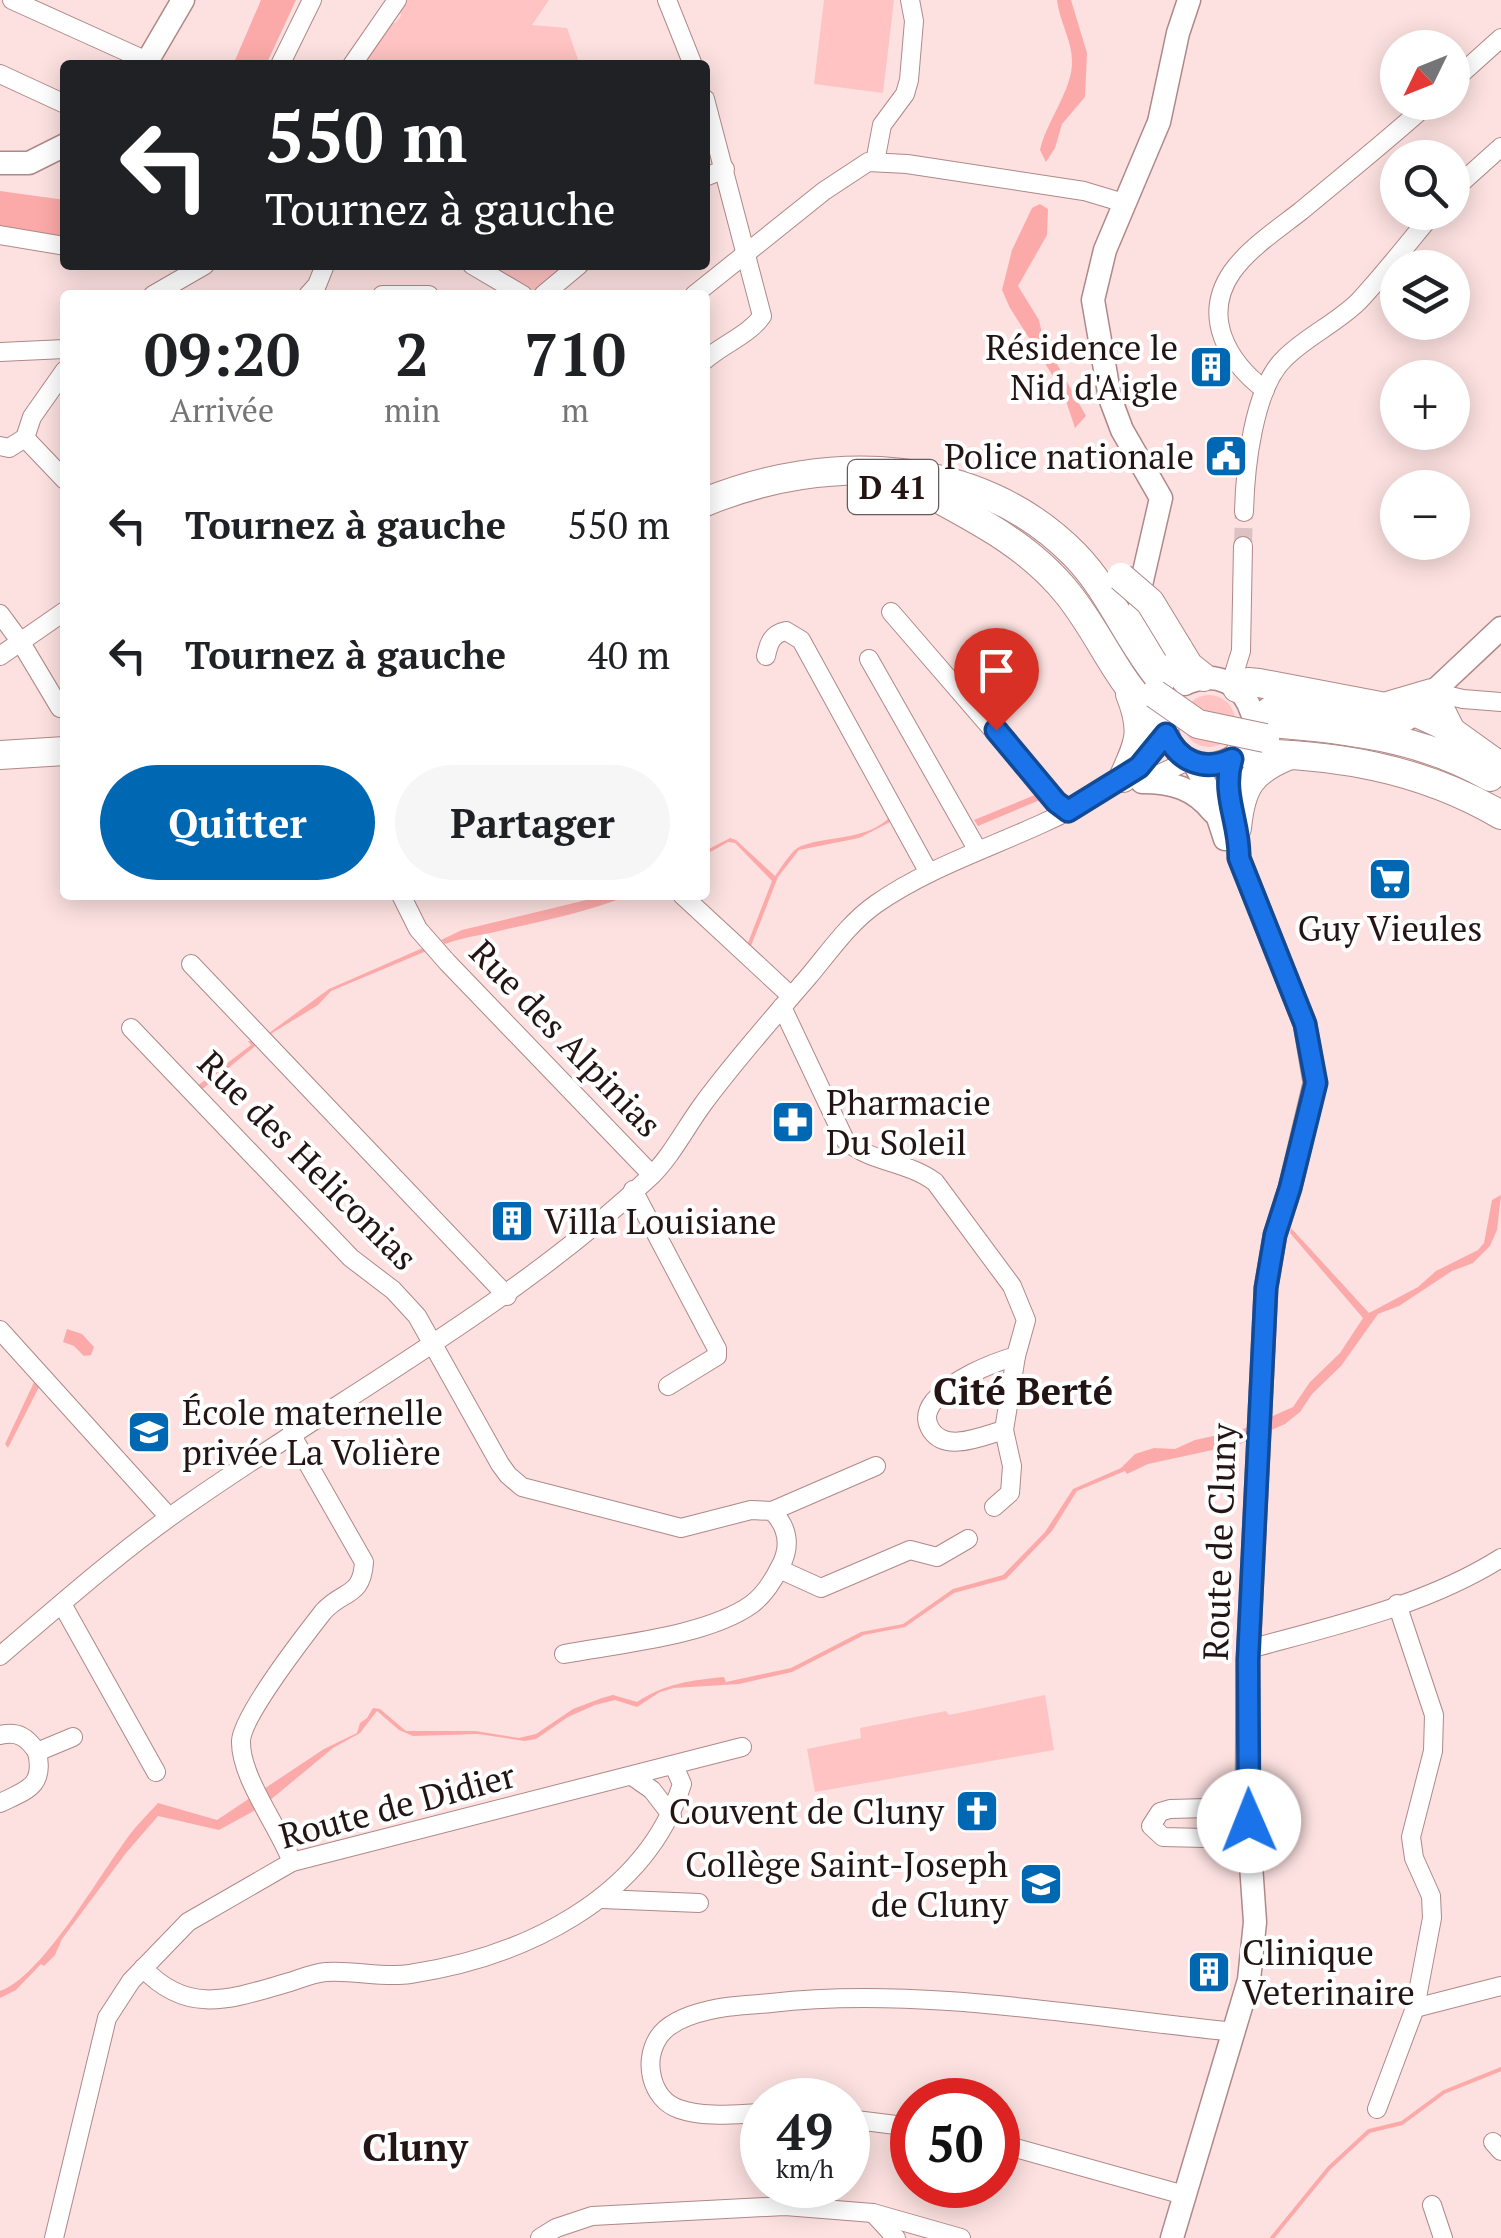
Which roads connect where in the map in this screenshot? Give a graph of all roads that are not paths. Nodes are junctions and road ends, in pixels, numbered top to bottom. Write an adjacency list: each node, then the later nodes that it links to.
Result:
1 (12, 0): 9 (street)
2 (183, 0): 10 (main road)
3 (312, 0): 11 (street)
4 (397, 0): 12 (street)
5 (668, 0): 13 (street)
6 (910, 0): 21 (street)
7 (1189, 0): 26 (main road)
8 (1501, 38): 14 (street)
9 (140, 60)
10 (148, 60)
11 (282, 60)
12 (355, 60)
13 (691, 60)
14 (1470, 66)
15 (0, 74): 16 (street)
16 (60, 102)
17 (710, 116): 23 (street)
18 (1408, 120): 42 (street)
19 (1501, 147): 25 (street)
20 (60, 148): 22 (main road)
21 (875, 162): 26 (street); 30 (street)
22 (0, 163)
23 (726, 169): 24 (street); 30 (street)
24 (710, 175)
25 (1470, 175)
26 (1124, 202): 51 (main road)
27 (1419, 230): 42 (street)
28 (0, 235): 29 (street)
29 (60, 245)
30 (744, 255): 37 (street); 40 (street)
31 (197, 270): 34 (street)
32 (480, 270): 35 (street)
33 (573, 270): 36 (street)
34 (161, 290)
35 (514, 290)
36 (549, 290)
37 (700, 290)
38 (60, 349): 39 (street)
39 (0, 352)
40 (710, 356)
41 (60, 377): 43 (street)
42 (1264, 390): 48 (street)
43 (26, 438): 44 (street); 45 (street)
44 (0, 446)
45 (60, 475)
46 (914, 481): 47 (highway, D 41); 49 (highway, D 41); 51 (highway); 60 (highway); 61 (highway, D 41)
47 (710, 500)
48 (1244, 512)
49 (710, 515)
50 (1243, 546): 61 (street)
51 (1134, 589): 61 (main road); 61 (highway, bridge)
52 (891, 612): 76 (street)
53 (0, 614): 56 (street)
54 (60, 614): 56 (street)
55 (1501, 628): 62 (main road)
56 (20, 641): 57 (street); 64 (street)
57 (0, 656)
58 (766, 656): 80 (street)
59 (869, 660): 79 (street)
60 (1127, 688): 61 (highway); 73 (highway)
61 (1185, 697): 62 (highway); 65 (highway, D 41); 65 (main road); 69 (main road, Route de Cluny); 73 (street)
62 (1427, 700): 63 (street); 65 (main road); 71 (highway)
63 (1501, 702)
64 (60, 708)
65 (1252, 735): 67 (highway); 69 (main road); 74 (highway, D 41); 75 (highway, D 41); 78 (main road, Route de Cluny)
66 (60, 750): 68 (highway)
67 (1292, 754): 77 (highway); 78 (highway)
68 (0, 755)
69 (1191, 762): 73 (street); 78 (main road, Route de Cluny)
70 (60, 766): 72 (highway)
71 (1501, 767)
72 (0, 770)
73 (1125, 782): 76 (street); 78 (main road)
74 (1501, 784)
75 (1501, 800)
76 (1068, 811): 79 (street)
77 (1501, 815)
78 (1228, 824): 104 (main road, Route de Cluny)
79 (971, 838): 80 (street)
80 (930, 873): 84 (street)
81 (403, 900): 86 (street, Rue des Alpinias)
82 (687, 900): 84 (street)
83 (190, 964): 88 (street)
84 (787, 1002): 86 (street); 91 (street)
85 (131, 1028): 90 (street, Rue des Heliconias)
86 (652, 1175): 87 (street)
87 (633, 1190): 88 (street); 92 (street)
88 (506, 1296): 90 (street)
89 (0, 1330): 98 (street)
90 (434, 1342): 94 (street); 97 (street, Rue des Heliconias)
91 (1016, 1356): 93 (street); 93 (street)
92 (668, 1386)
93 (1004, 1430): 96 (street)
94 (291, 1434): 98 (street); 118 (street)
95 (876, 1466): 97 (street, Rue des Heliconias)
96 (994, 1507)
97 (772, 1511): 101 (street)
98 (169, 1517): 102 (street)
99 (968, 1539): 101 (street)
100 (1501, 1558): 103 (street)
101 (780, 1569): 105 (street)
102 (62, 1604): 106 (street); 112 (street)
103 (1396, 1604): 104 (street); 123 (street)
104 (1249, 1648): 115 (main road, Route de Cluny)
105 (564, 1654)
106 (0, 1656)
107 (0, 1735): 110 (street)
108 (73, 1737): 110 (street)
109 (742, 1747): 111 (street, Route de Didier)
110 (36, 1752): 114 (street)
111 (674, 1766): 113 (street, Route de Didier); 116 (street)
112 (156, 1772)
113 (632, 1776): 116 (street); 118 (street, Route de Didier)
114 (0, 1804)
115 (1248, 1808): 117 (main road, Route de Cluny); 117 (street)
116 (672, 1816): 119 (street)
117 (1249, 1839): 124 (main road, Route de Cluny)
118 (292, 1862): 121 (street, Route de Didier)
119 (602, 1899): 120 (street); 121 (street)
120 (700, 1903)
121 (143, 1968): 132 (street, Route de Didier)
122 (1501, 1986): 123 (street)
123 (1415, 2008): 125 (street)
124 (1235, 2032): 126 (street); 128 (main road, Route de Cluny)
125 (1376, 2109)
126 (740, 2114)
127 (1020, 2149): 128 (street)
128 (1184, 2195): 136 (main road, Route de Cluny)
129 (1432, 2206): 137 (street)
130 (872, 2213): 131 (street); 133 (street); 134 (street)
131 (919, 2233): 135 (street)
132 (54, 2238)
133 (540, 2238)
134 (896, 2238)
135 (960, 2238)
136 (1172, 2238)
137 (1443, 2238)

